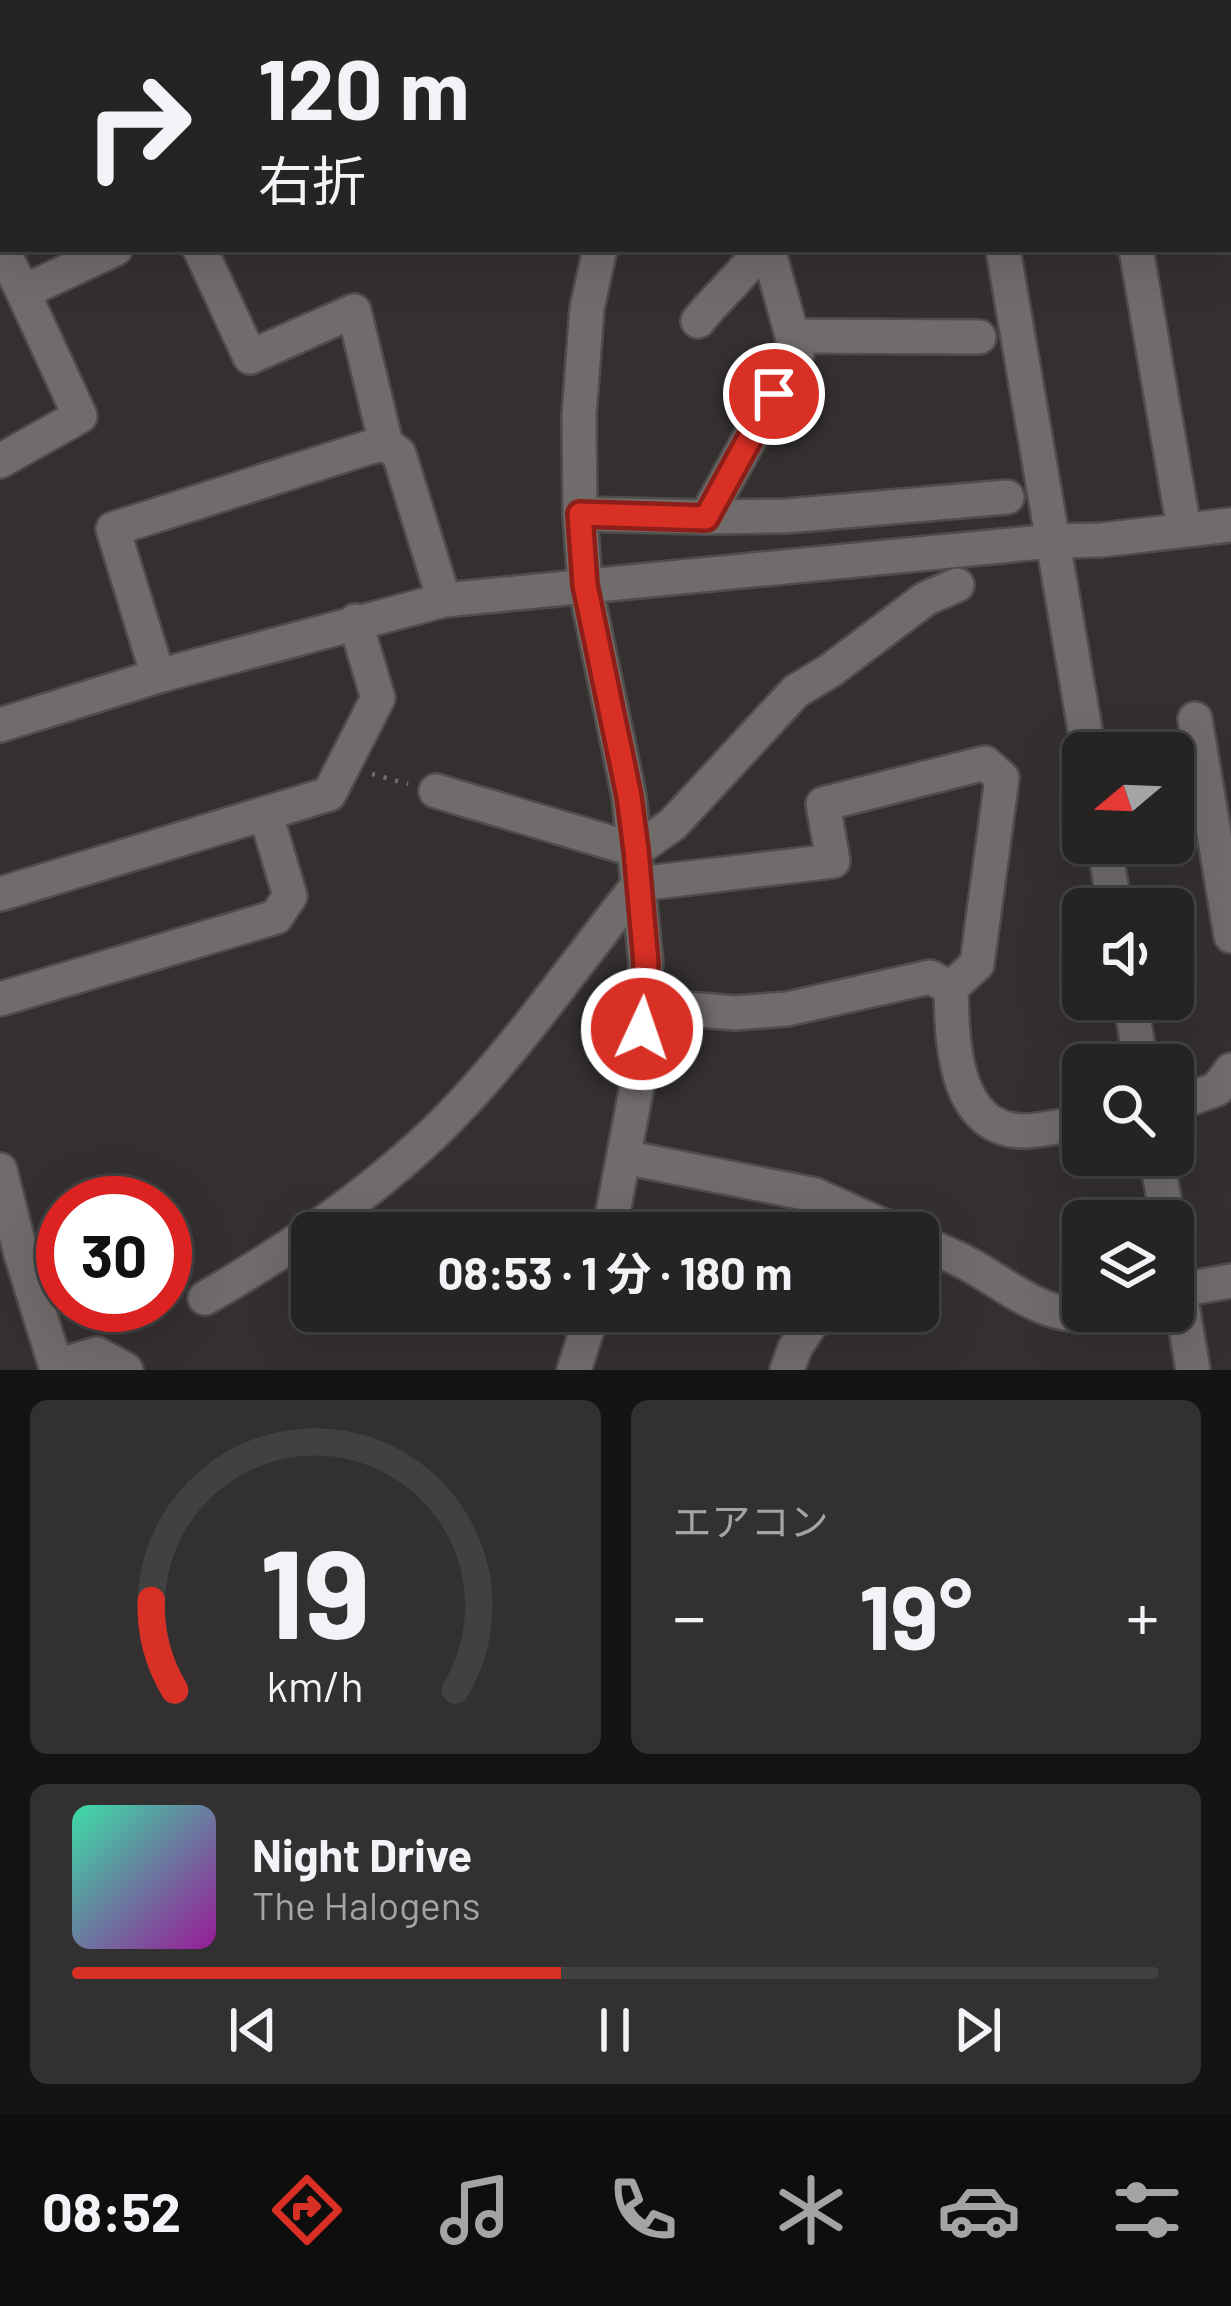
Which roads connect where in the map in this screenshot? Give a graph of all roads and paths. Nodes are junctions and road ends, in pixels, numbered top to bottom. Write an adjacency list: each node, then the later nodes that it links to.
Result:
1 (3, 252): 9 (street)
2 (109, 252): 9 (street)
3 (201, 252): 13 (street)
4 (600, 252): 16 (street)
5 (763, 252): 10 (street)
6 (766, 252): 11 (street)
7 (1004, 252): 20 (street)
8 (1137, 252): 19 (street)
9 (22, 292): 14 (street)
10 (698, 321)
11 (795, 336): 12 (street); 17 (street)
12 (979, 338)
13 (386, 444): 23 (street); 25 (street)
14 (0, 461)
15 (1007, 497): 17 (street)
16 (580, 514): 17 (street); 21 (street)
17 (706, 518)
18 (1231, 525): 19 (street)
19 (1184, 529): 20 (street)
20 (1052, 541): 21 (street); 28 (street)
21 (585, 585): 23 (street); 32 (street)
22 (956, 585): 32 (street)
23 (444, 600): 24 (street)
24 (355, 621): 25 (street); 29 (street)
25 (158, 676): 27 (street)
26 (1195, 718): 33 (street)
27 (0, 725)
28 (1085, 732)
29 (344, 767): 30 (path); 31 (street)
30 (436, 791): 32 (street)
31 (266, 815): 34 (street); 37 (street)
32 (638, 867): 36 (street); 38 (street); 49 (street)
33 (1225, 872): 35 (street)
34 (0, 894)
35 (1231, 936)
36 (951, 988): 38 (street); 41 (street)
37 (0, 999)
38 (641, 1005): 42 (street)
39 (1231, 1070): 40 (street)
40 (1194, 1098)
41 (1062, 1125)
42 (624, 1157): 44 (street); 45 (street)
43 (0, 1169): 54 (street)
44 (613, 1212)
45 (848, 1212)
46 (939, 1250): 50 (street)
47 (1231, 1281): 48 (street)
48 (1194, 1287)
49 (205, 1298)
50 (1062, 1313)
51 (586, 1332): 56 (street)
52 (805, 1332): 57 (street)
53 (1185, 1332): 58 (street)
54 (57, 1368): 55 (street)
55 (126, 1370)
56 (574, 1370)
57 (787, 1370)
58 (1193, 1370)

